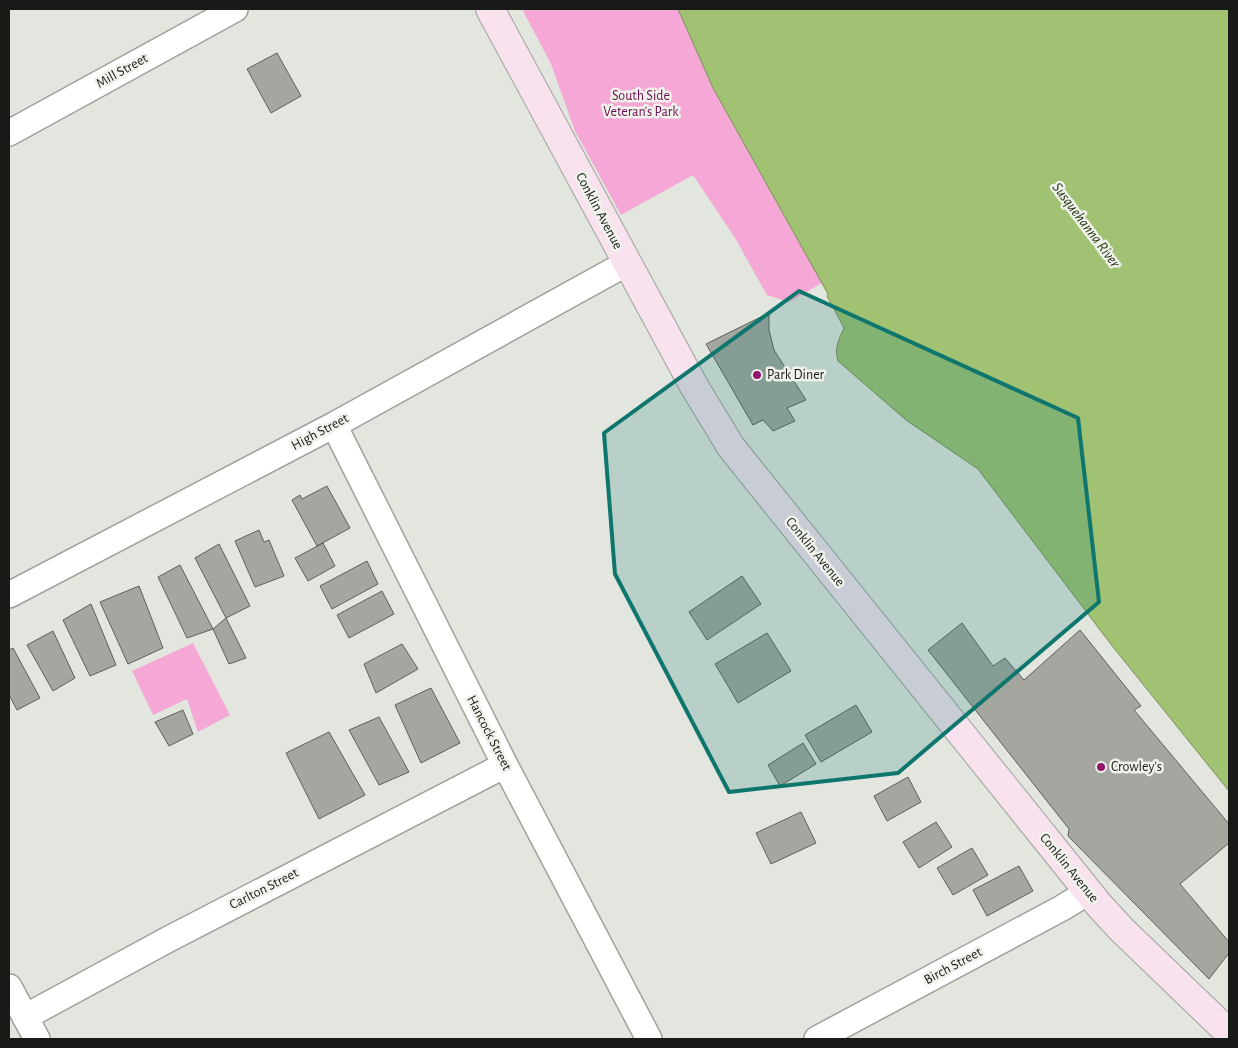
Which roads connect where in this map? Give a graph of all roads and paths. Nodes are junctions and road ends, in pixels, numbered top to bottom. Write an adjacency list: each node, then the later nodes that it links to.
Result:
1 (235, 9): 3 (street, Mill Street)
2 (490, 9): 4 (main road, Conklin Avenue)
3 (9, 133)
4 (627, 263): 5 (street, High Street); 8 (main road, Conklin Avenue)
5 (334, 425): 6 (street, High Street); 7 (street, Hancock Street)
6 (9, 594)
7 (505, 765): 10 (street, Carlton Street); 13 (street, Hancock Street)
8 (1088, 892): 11 (main road, Conklin Avenue); 14 (street, Birch Street)
9 (9, 986): 10 (street)
10 (25, 1017): 12 (street)
11 (1229, 1032)
12 (37, 1039)
13 (648, 1039)
14 (818, 1039)

